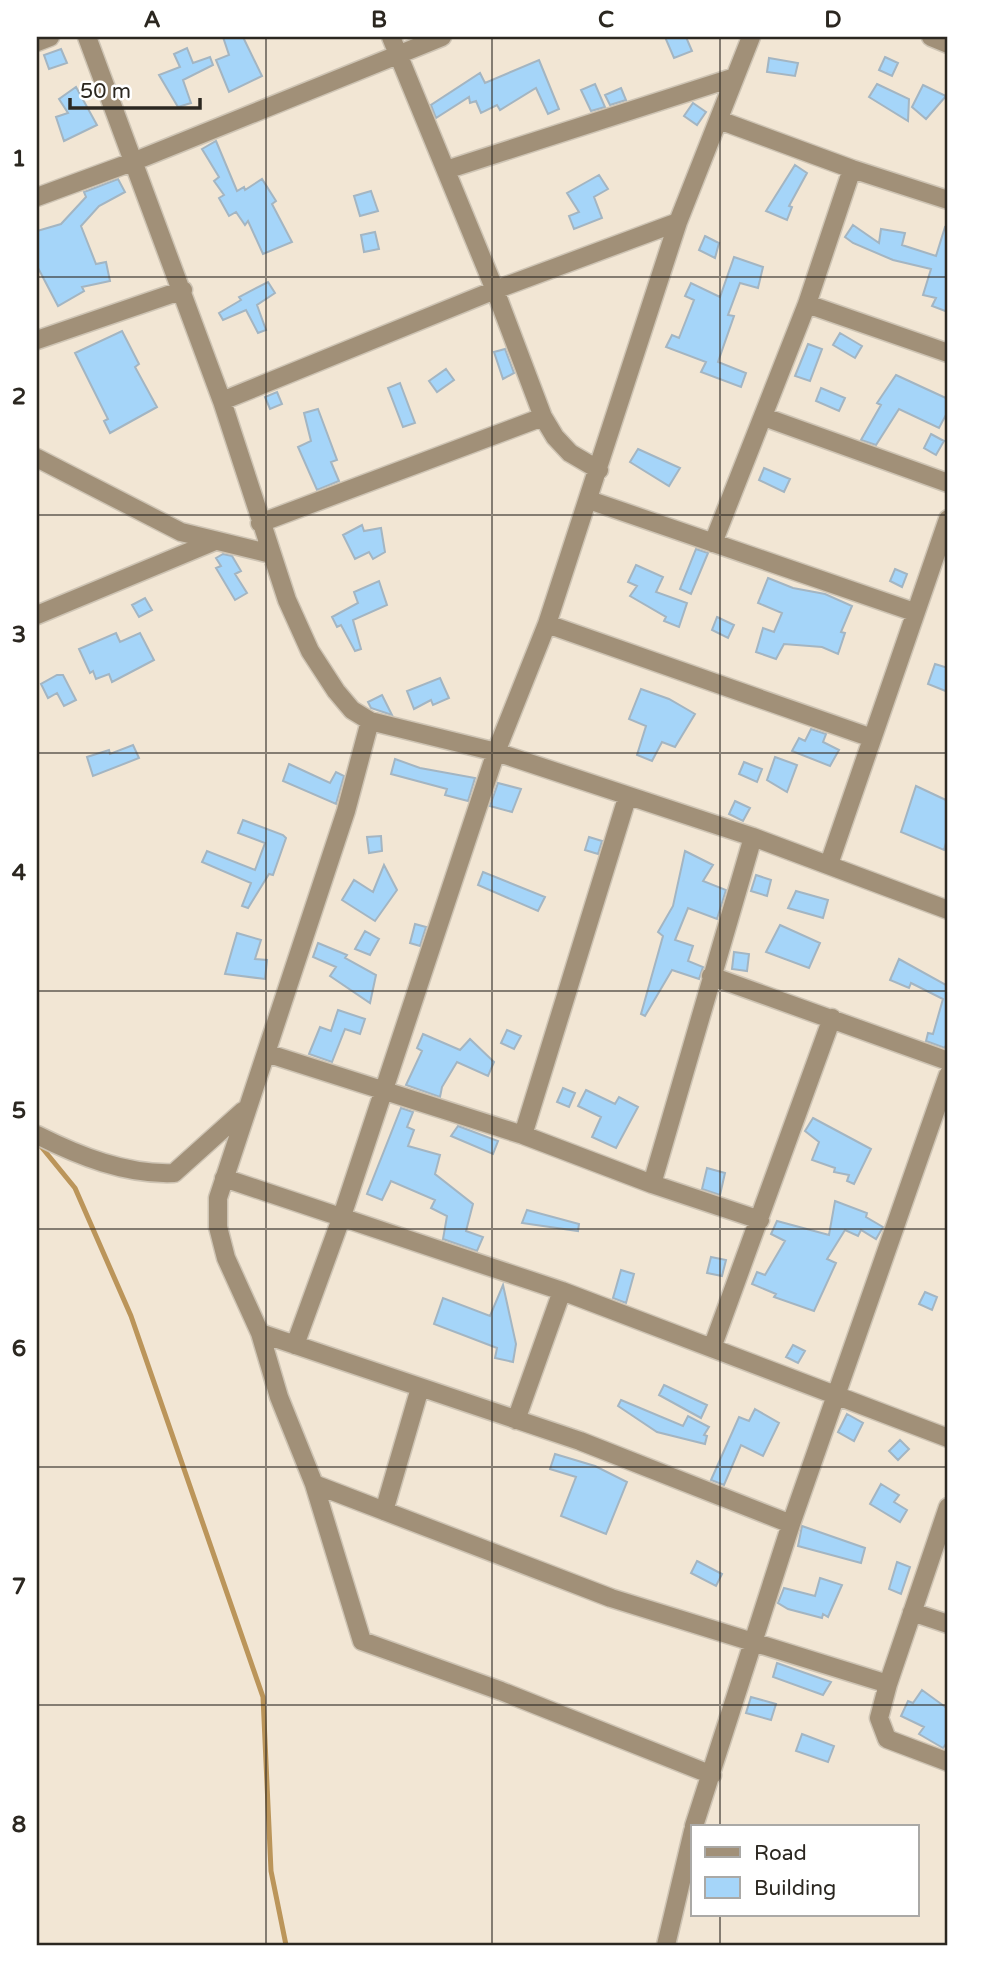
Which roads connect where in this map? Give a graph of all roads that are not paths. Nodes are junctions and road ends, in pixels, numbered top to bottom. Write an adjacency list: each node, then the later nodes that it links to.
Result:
1 (50, 37): 7 (street)
2 (87, 37): 12 (street)
3 (391, 37): 9 (street)
4 (442, 37): 9 (street)
5 (751, 37): 10 (street)
6 (931, 37): 8 (street)
7 (37, 42)
8 (948, 44)
9 (398, 54): 12 (street); 14 (street)
10 (735, 77): 11 (street); 14 (street)
11 (719, 120): 13 (street); 17 (street)
12 (135, 162): 15 (street); 18 (street)
13 (852, 169): 16 (street); 20 (street)
14 (446, 170): 19 (street)
15 (37, 197)
16 (948, 200)
17 (678, 222): 19 (street); 27 (street)
18 (183, 289): 21 (street); 23 (street)
19 (495, 290): 23 (street); 24 (street)
20 (807, 304): 22 (street); 25 (street)
21 (37, 340)
22 (948, 353)
23 (222, 401): 31 (street)
24 (543, 417): 27 (street); 31 (street)
25 (764, 417): 28 (street); 33 (street)
26 (37, 458): 32 (street)
27 (599, 470): 29 (street)
28 (948, 483)
29 (589, 500): 33 (street); 37 (street)
30 (948, 519): 35 (street)
31 (260, 523): 34 (street)
32 (215, 541): 34 (street); 36 (street)
33 (713, 543): 35 (street)
34 (271, 554): 38 (street)
35 (914, 612): 39 (street)
36 (37, 615)
37 (547, 624): 39 (street); 40 (street)
38 (370, 721): 40 (street); 47 (street)
39 (872, 738): 43 (street)
40 (496, 752): 41 (street); 50 (street)
41 (627, 798): 42 (street); 53 (street)
42 (753, 837): 43 (street); 45 (street)
43 (829, 864): 44 (street)
44 (948, 910)
45 (711, 976): 46 (street); 55 (street)
46 (832, 1018): 48 (street); 57 (street)
47 (266, 1053): 50 (street); 51 (street)
48 (948, 1061)
49 (948, 1075): 63 (street)
50 (384, 1092): 53 (street); 56 (street)
51 (246, 1108): 52 (street); 54 (street)
52 (37, 1136)
53 (523, 1136): 55 (street)
54 (224, 1178): 56 (street); 59 (street)
55 (652, 1184): 57 (street)
56 (342, 1216): 58 (street); 60 (street)
57 (760, 1220): 61 (street)
58 (562, 1291): 61 (street); 64 (street)
59 (260, 1333): 60 (street); 66 (street)
60 (295, 1345): 62 (street)
61 (712, 1348): 63 (street)
62 (420, 1388): 64 (street); 68 (street)
63 (836, 1396): 65 (street); 69 (street)
64 (516, 1420): 69 (street)
65 (948, 1438)
66 (314, 1484): 68 (street); 75 (street)
67 (948, 1507): 70 (street)
68 (384, 1511): 72 (street)
69 (791, 1524): 72 (street)
70 (912, 1612): 71 (street); 73 (street)
71 (948, 1624)
72 (752, 1642): 73 (street); 75 (street)
73 (888, 1684): 74 (street)
74 (948, 1762)
75 (712, 1775): 76 (street)
76 (694, 1825)
77 (691, 1838): 78 (street)
78 (666, 1945)

